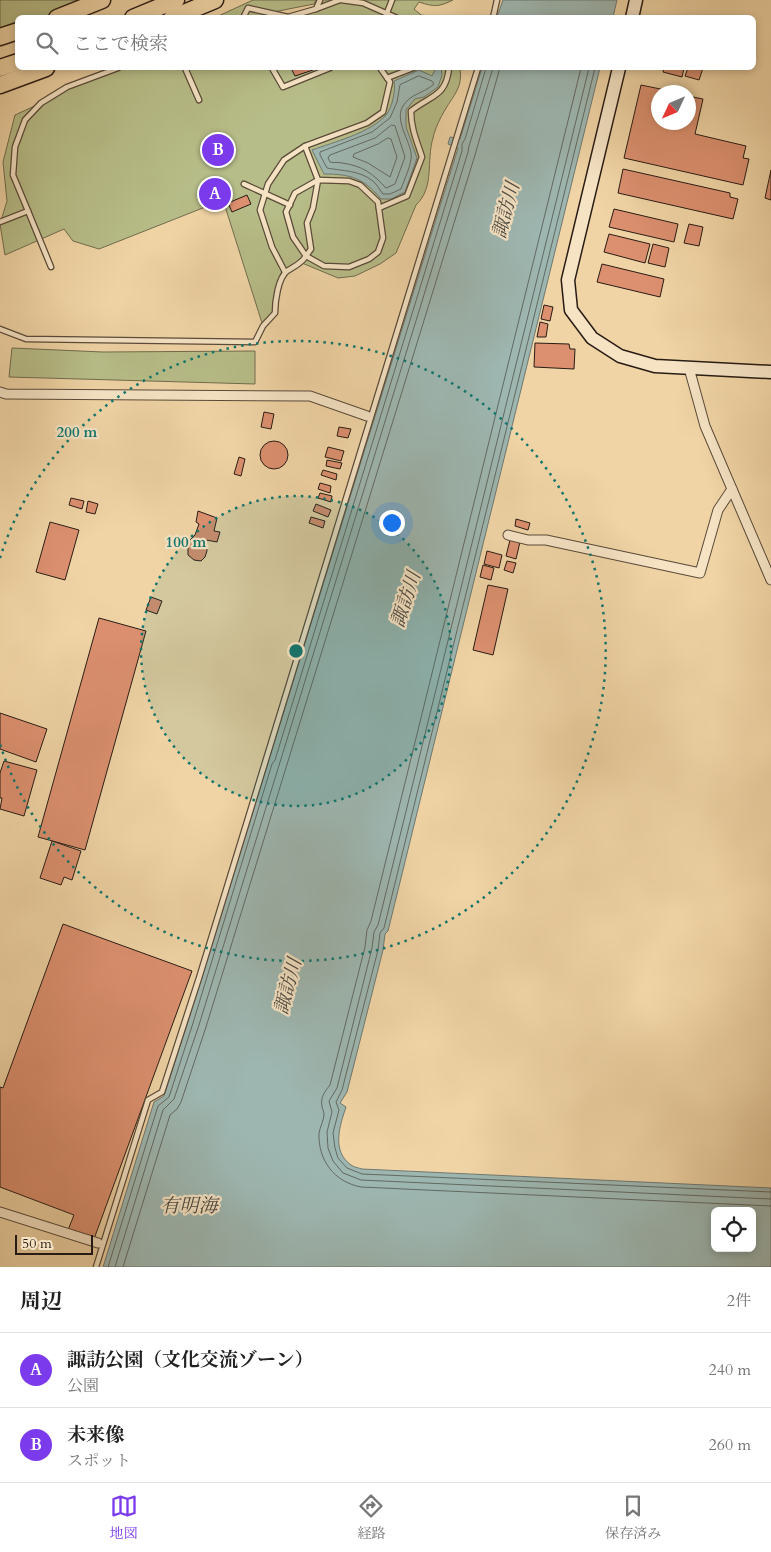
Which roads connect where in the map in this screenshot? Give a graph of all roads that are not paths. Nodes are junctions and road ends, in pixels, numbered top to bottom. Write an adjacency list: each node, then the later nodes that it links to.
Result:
1 (102, 0): 10 (highway)
2 (176, 0): 11 (highway)
3 (215, 0): 12 (highway)
4 (320, 0): 9 (lane)
5 (340, 0): 9 (lane); 16 (lane)
6 (392, 0): 17 (lane)
7 (497, 0): 18 (lane)
8 (636, 0): 19 (street)
9 (316, 9): 15 (lane)
10 (65, 15)
11 (140, 15)
12 (179, 15)
13 (244, 15): 14 (lane)
14 (279, 15)
15 (295, 15)
16 (384, 15)
17 (386, 15)
18 (494, 15)
19 (633, 15)
20 (15, 32): 21 (highway)
21 (0, 37)
22 (15, 63): 23 (highway)
23 (0, 68)
24 (41, 70): 35 (highway)
25 (113, 70): 43 (lane)
26 (186, 70): 36 (lane)
27 (273, 70): 28 (lane)
28 (325, 70)
29 (382, 70): 34 (lane)
30 (408, 70): 34 (lane)
31 (448, 70): 42 (lane)
32 (477, 70): 58 (lane)
33 (619, 70): 49 (street)
34 (388, 78): 37 (lane)
35 (0, 85)
36 (200, 100)
37 (305, 146): 38 (lane); 40 (lane)
38 (318, 180): 41 (lane); 42 (lane); 45 (lane)
39 (244, 184): 40 (lane)
40 (265, 194): 41 (lane); 47 (lane)
41 (290, 205): 45 (lane)
42 (379, 208): 45 (lane)
43 (28, 211): 44 (lane); 46 (lane)
44 (0, 222)
45 (306, 256): 47 (lane)
46 (51, 267)
47 (285, 272): 48 (lane)
48 (0, 330)
49 (689, 368): 50 (street); 53 (street)
50 (771, 372)
51 (0, 392): 52 (street)
52 (367, 416)
53 (732, 490): 54 (street); 55 (street)
54 (508, 535)
55 (771, 580)
56 (0, 1212): 57 (street)
57 (98, 1243)
58 (96, 1267)

